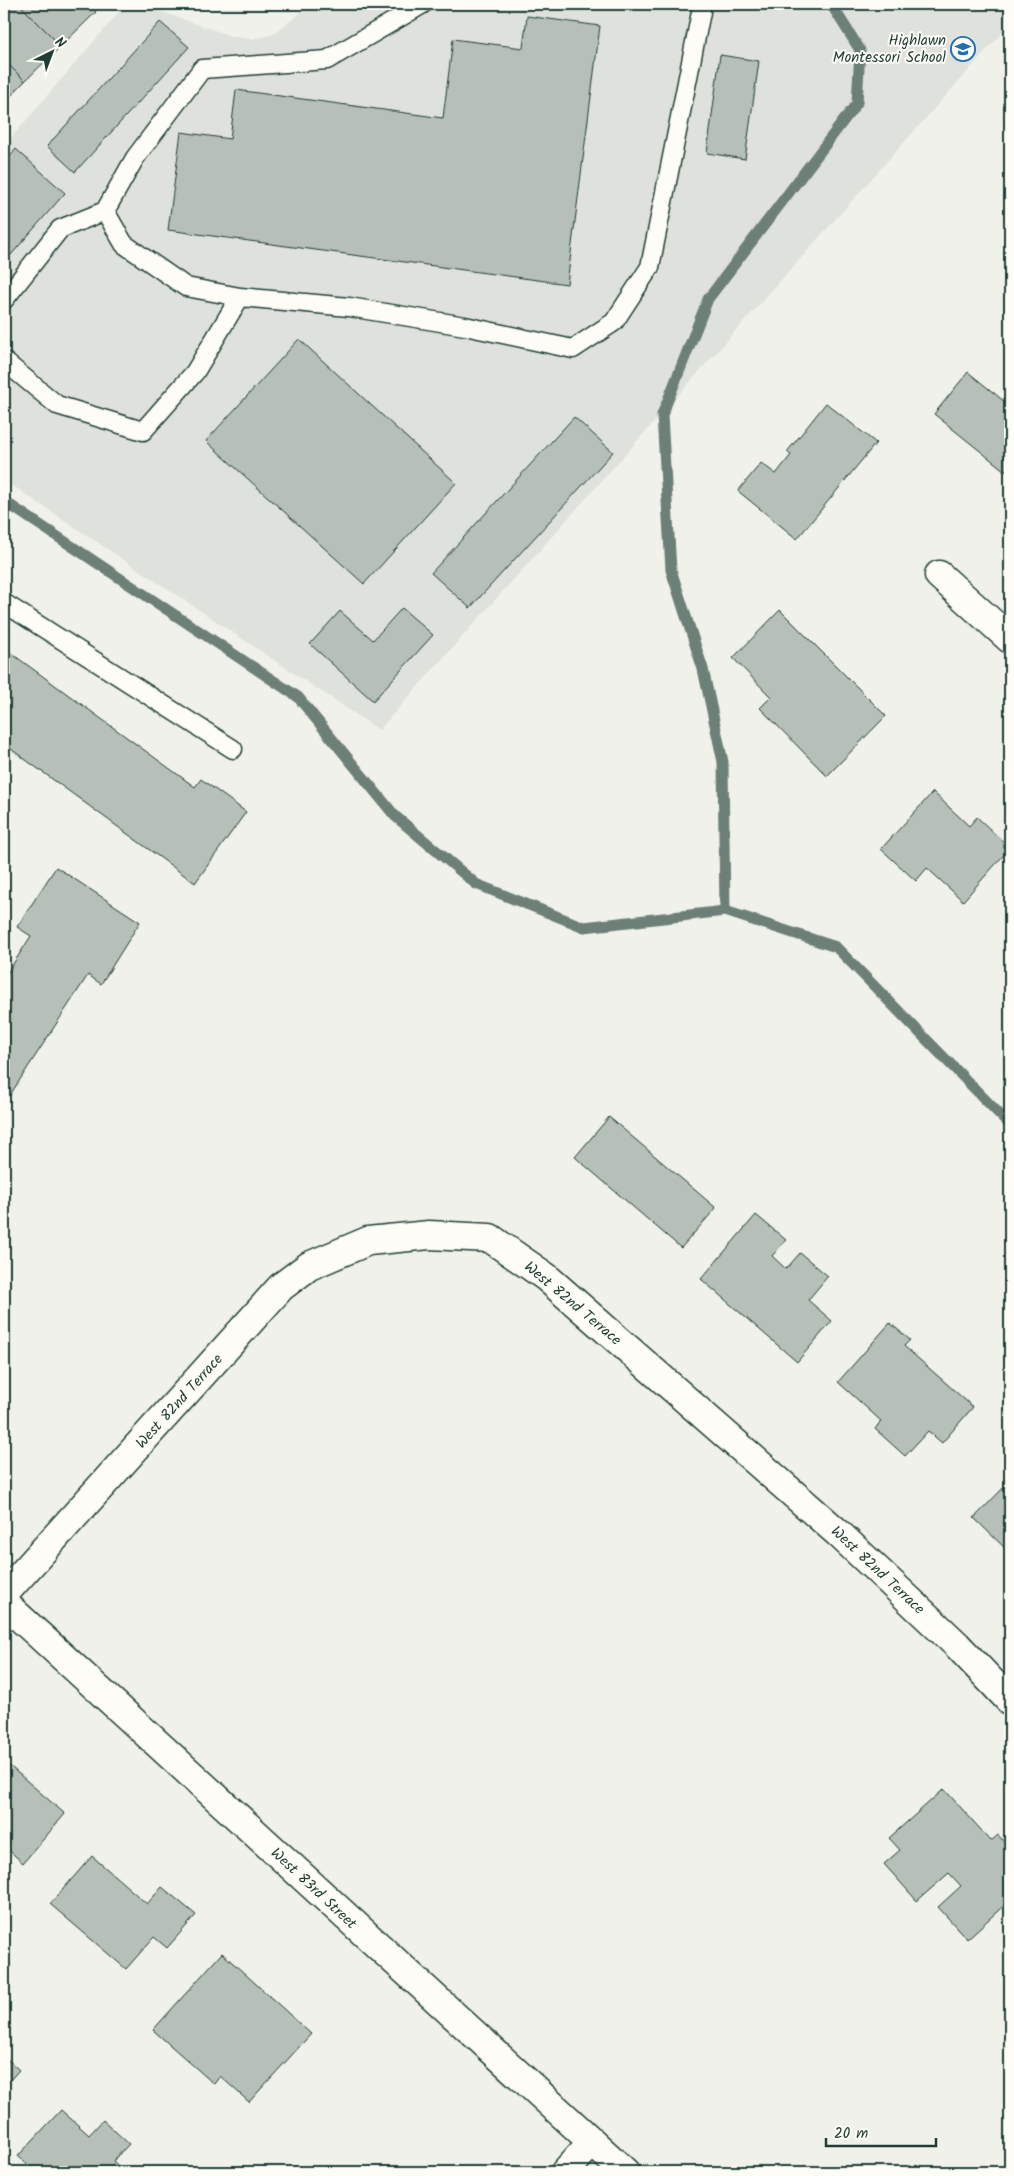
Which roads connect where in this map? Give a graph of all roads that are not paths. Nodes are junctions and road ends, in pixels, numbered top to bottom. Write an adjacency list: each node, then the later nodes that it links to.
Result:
1 (423, 4): 3 (lane)
2 (700, 4): 4 (lane)
3 (105, 212): 4 (lane); 5 (lane)
4 (240, 297): 6 (lane)
5 (4, 300)
6 (4, 361)
7 (939, 575): 9 (street)
8 (4, 603): 10 (lane)
9 (1010, 639)
10 (233, 749)
11 (4, 1594): 13 (street, West 82nd Terrace)
12 (4, 1603): 14 (street, West 83rd Street)
13 (1010, 1701)
14 (592, 2142): 15 (street); 16 (street, West 83rd Street)
15 (565, 2172)
16 (625, 2172)

